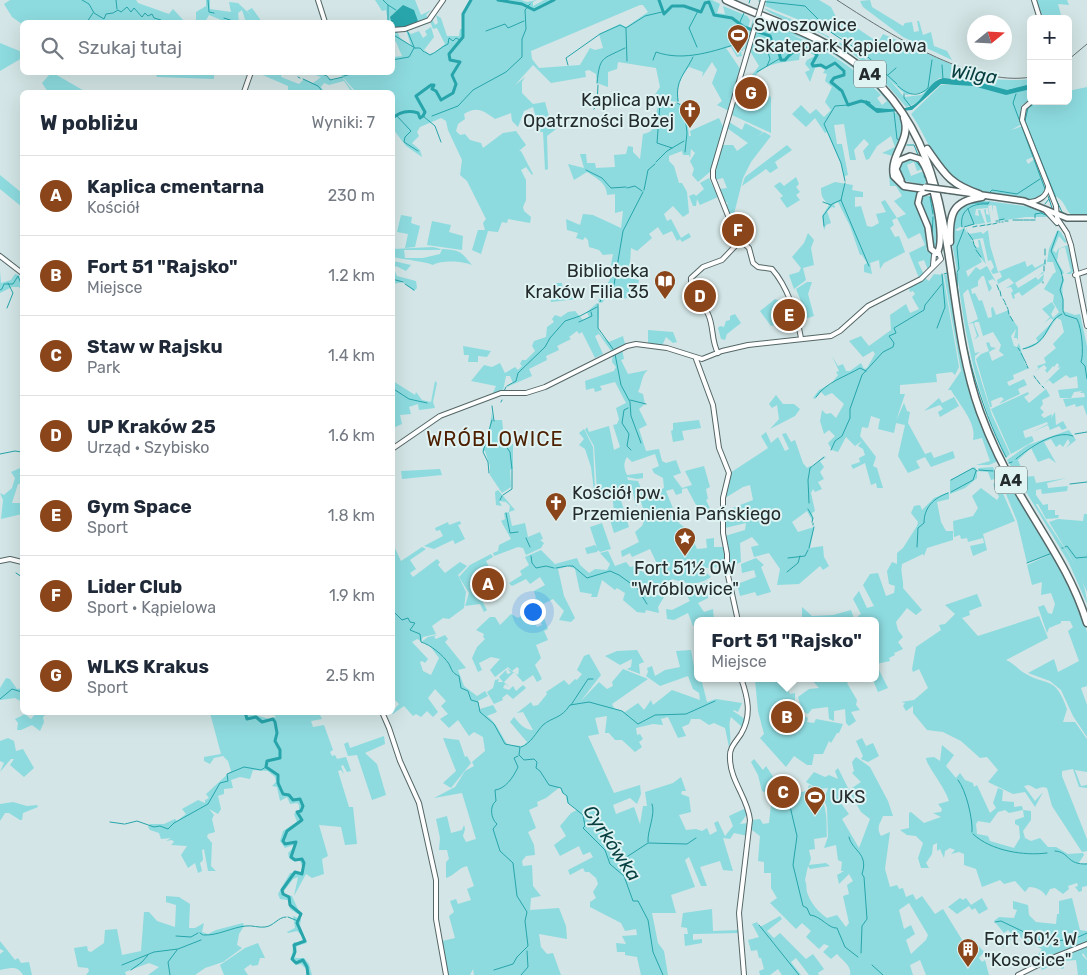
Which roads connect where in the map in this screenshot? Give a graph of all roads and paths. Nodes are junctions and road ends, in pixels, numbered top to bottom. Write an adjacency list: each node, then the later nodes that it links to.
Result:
1 (318, 0): 8 (street)
2 (443, 0): 9 (street)
3 (726, 0): 12 (highway, A4)
4 (733, 0): 12 (highway, A4)
5 (763, 0): 30 (street, bridge)
6 (1034, 0): 7 (street)
7 (1039, 15)
8 (324, 20)
9 (395, 30)
10 (250, 75): 11 (street)
11 (245, 90)
12 (900, 105): 14 (highway, A4)
13 (1027, 105): 16 (street)
14 (905, 114): 15 (highway, A4); 17 (highway); 37 (highway, A4)
15 (927, 149): 19 (highway); 31 (highway, A4)
16 (1047, 185): 18 (street); 20 (street)
17 (927, 189): 19 (main road, bridge); 28 (main road); 32 (main road)
18 (1045, 195): 20 (street); 21 (street)
19 (980, 196): 22 (main road); 23 (main road); 31 (highway)
20 (1052, 197): 25 (street)
21 (1041, 198): 22 (street); 23 (street)
22 (1030, 202): 23 (main road)
23 (1039, 207): 24 (main road); 25 (main road)
24 (1046, 211): 25 (main road); 36 (street)
25 (1056, 212): 26 (main road); 27 (main road); 29 (street)
26 (1068, 220): 27 (main road); 29 (street)
27 (1087, 220)
28 (939, 222): 32 (main road); 37 (highway)
29 (1063, 228): 36 (street)
30 (741, 241): 39 (street); 40 (street)
31 (950, 242): 45 (highway, A4)
32 (936, 253): 39 (street)
33 (0, 256): 34 (street)
34 (20, 271)
35 (1087, 271): 36 (street)
36 (1076, 275): 38 (street)
37 (951, 276): 47 (highway, A4)
38 (1087, 326)
39 (801, 338): 40 (street)
40 (718, 353): 41 (street)
41 (697, 359): 42 (street); 46 (street)
42 (395, 447)
43 (0, 561): 44 (street)
44 (20, 562)
45 (1087, 611)
46 (737, 617)
47 (1087, 623)
48 (742, 682): 52 (street)
49 (383, 715): 51 (street)
50 (1087, 944): 53 (street)
51 (446, 975)
52 (744, 975)
53 (1018, 975)

